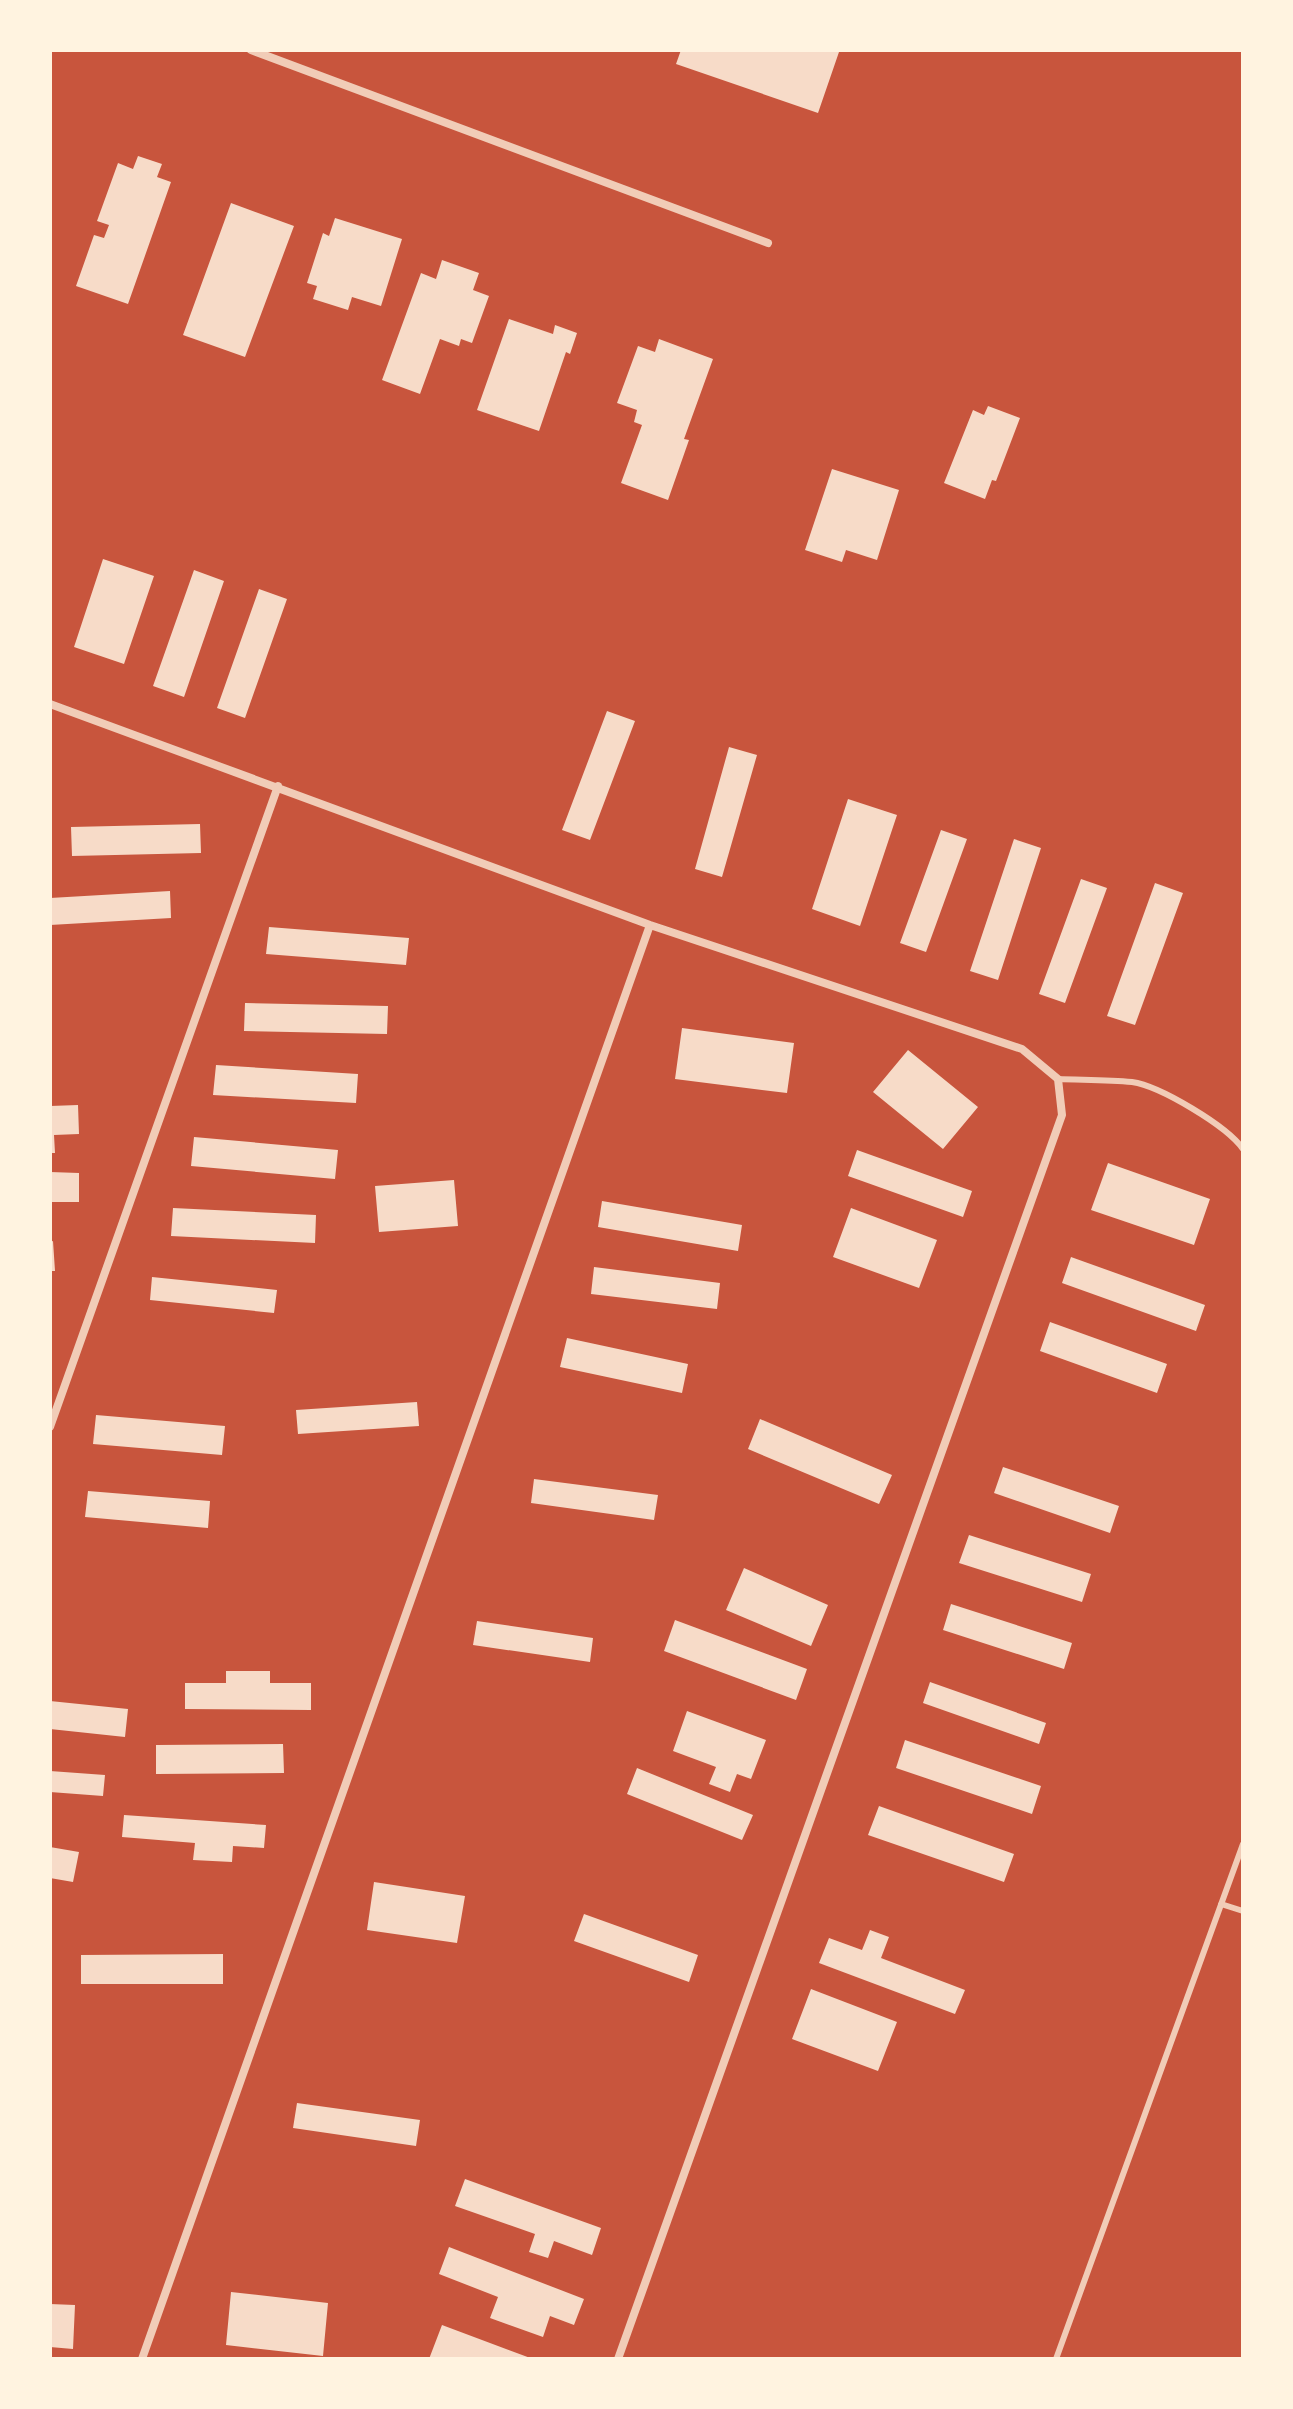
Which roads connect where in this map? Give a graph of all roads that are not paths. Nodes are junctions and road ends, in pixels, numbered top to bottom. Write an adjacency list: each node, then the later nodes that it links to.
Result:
1 (251, 50): 2 (street)
2 (768, 243)
3 (50, 704): 4 (street)
4 (278, 786): 5 (street); 8 (street)
5 (650, 925): 6 (street); 12 (street)
6 (1058, 1079): 7 (lane); 13 (street)
7 (1243, 1149)
8 (50, 1427)
9 (1243, 1844): 10 (lane)
10 (1221, 1904): 11 (lane); 14 (lane)
11 (1243, 1911)
12 (142, 2359)
13 (618, 2359)
14 (1056, 2359)

